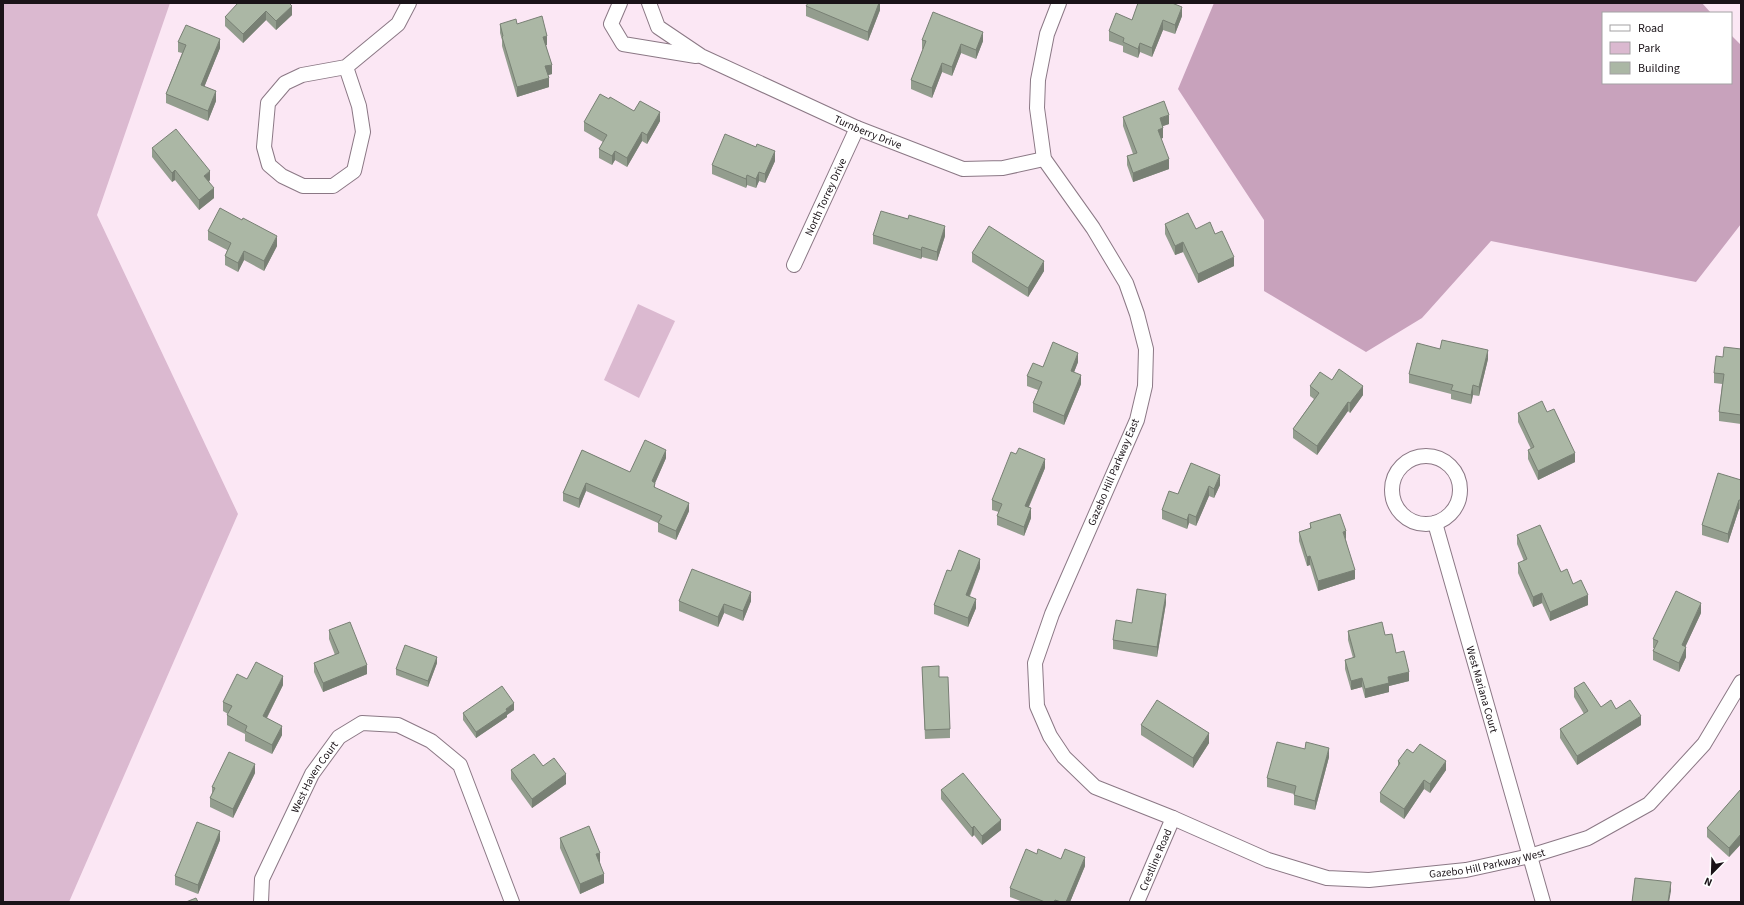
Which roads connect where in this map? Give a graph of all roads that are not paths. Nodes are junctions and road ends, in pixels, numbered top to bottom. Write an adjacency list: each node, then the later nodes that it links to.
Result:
1 (409, 3): 6 (street)
2 (620, 3): 5 (street, Turnberry Drive)
3 (649, 3): 5 (street, Turnberry Drive)
4 (1059, 3): 8 (street, Gazebo Hill Parkway East)
5 (701, 56): 7 (street, Turnberry Drive)
6 (346, 67): 6 (street)
7 (857, 128): 8 (street, Turnberry Drive); 9 (street, North Torrey Drive)
8 (1044, 159): 12 (street, Gazebo Hill Parkway East)
9 (794, 265)
10 (1435, 523): 10 (street); 13 (street, West Mariana Court)
11 (1741, 682): 13 (street, Gazebo Hill Parkway West)
12 (1173, 818): 13 (street, Gazebo Hill Parkway West); 16 (street, Crestline Road)
13 (1530, 856): 17 (street, West Mariana Court)
14 (261, 902): 15 (street, West Haven Court)
15 (512, 902)
16 (1137, 902)
17 (1543, 902)

